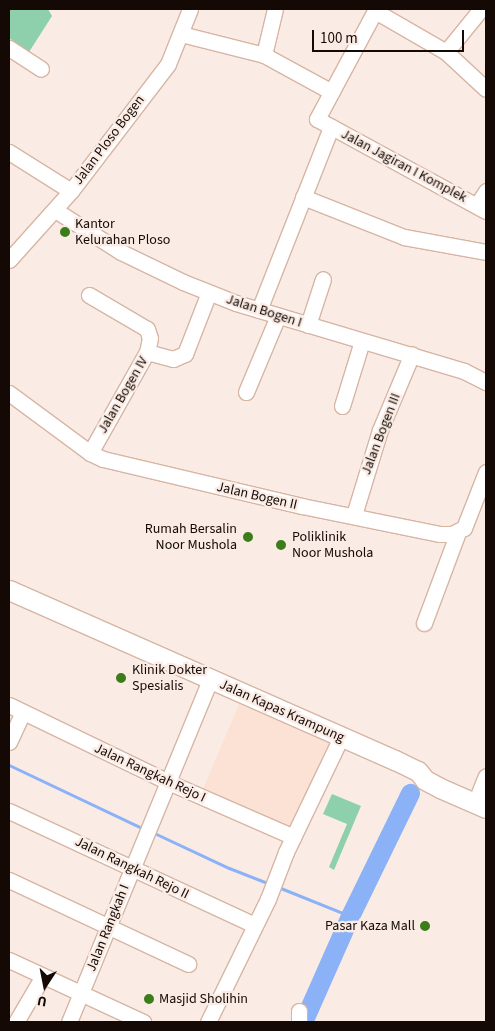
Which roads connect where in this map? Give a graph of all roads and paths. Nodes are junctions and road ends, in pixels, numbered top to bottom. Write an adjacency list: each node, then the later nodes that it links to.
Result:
1 (190, 9): 5 (street, Jalan Ploso Bogen)
2 (275, 9): 8 (street)
3 (375, 9): 7 (street); 11 (street)
4 (481, 9): 7 (street)
5 (181, 34): 8 (street); 14 (street, Jalan Ploso Bogen)
6 (9, 48): 9 (street)
7 (446, 52): 10 (street)
8 (264, 55): 11 (street)
9 (41, 69)
10 (486, 89)
11 (332, 92): 12 (street, Jalan Jagiran I Komplek)
12 (331, 127): 16 (street); 17 (street, Jalan Jagiran I Komplek)
13 (9, 152): 14 (street)
14 (71, 191): 18 (street, Jalan Ploso Bogen)
15 (486, 191): 17 (street, Jalan Jagiran I Komplek)
16 (303, 197): 19 (street); 24 (street)
17 (482, 208)
18 (55, 210): 20 (street, Jalan Ploso Bogen); 22 (street, Jalan Bogen I)
19 (486, 252)
20 (9, 260)
21 (323, 279): 26 (street)
22 (209, 292): 24 (street, Jalan Bogen I); 28 (street, Jalan Bogen IV)
23 (89, 295): 28 (street)
24 (259, 310): 25 (street, Jalan Bogen I)
25 (278, 316): 26 (street, Jalan Bogen I); 31 (street)
26 (308, 325): 27 (street, Jalan Bogen I)
27 (362, 341): 29 (street, Jalan Bogen I); 33 (street)
28 (146, 352): 34 (street, Jalan Bogen IV)
29 (412, 354): 30 (street, Jalan Bogen I); 36 (street, Jalan Bogen III)
30 (486, 382)
31 (246, 392)
32 (9, 393): 34 (street, Jalan Bogen II)
33 (342, 406)
34 (90, 453): 36 (street, Jalan Bogen II)
35 (486, 472): 37 (street)
36 (354, 515): 37 (street, Jalan Bogen II)
37 (458, 532): 39 (street)
38 (9, 590): 40 (main road, Jalan Kapas Krampung)
39 (424, 623)
40 (210, 680): 43 (main road, Jalan Kapas Krampung); 45 (street, Jalan Rangkah I)
41 (9, 705): 42 (street, Jalan Rangkah Rejo I)
42 (23, 712): 44 (street); 45 (street, Jalan Rangkah Rejo I)
43 (341, 737): 46 (main road, Jalan Kapas Krampung); 48 (street)
44 (9, 742)
45 (168, 782): 48 (street, Jalan Rangkah Rejo I); 49 (street, Jalan Rangkah I)
46 (484, 793)
47 (9, 810): 49 (street, Jalan Rangkah Rejo II)
48 (294, 837): 51 (street)
49 (133, 868): 51 (street, Jalan Rangkah Rejo II); 52 (street, Jalan Rangkah I)
50 (9, 880): 52 (street)
51 (255, 925): 61 (street)
52 (108, 926): 54 (street); 56 (street, Jalan Rangkah I)
53 (9, 960): 55 (street)
54 (188, 964)
55 (43, 976): 56 (street); 58 (street)
56 (81, 994): 57 (street); 59 (street, Jalan Rangkah I)
57 (123, 1018): 60 (street)
58 (16, 1022)
59 (69, 1022)
60 (144, 1022)
61 (208, 1022)

